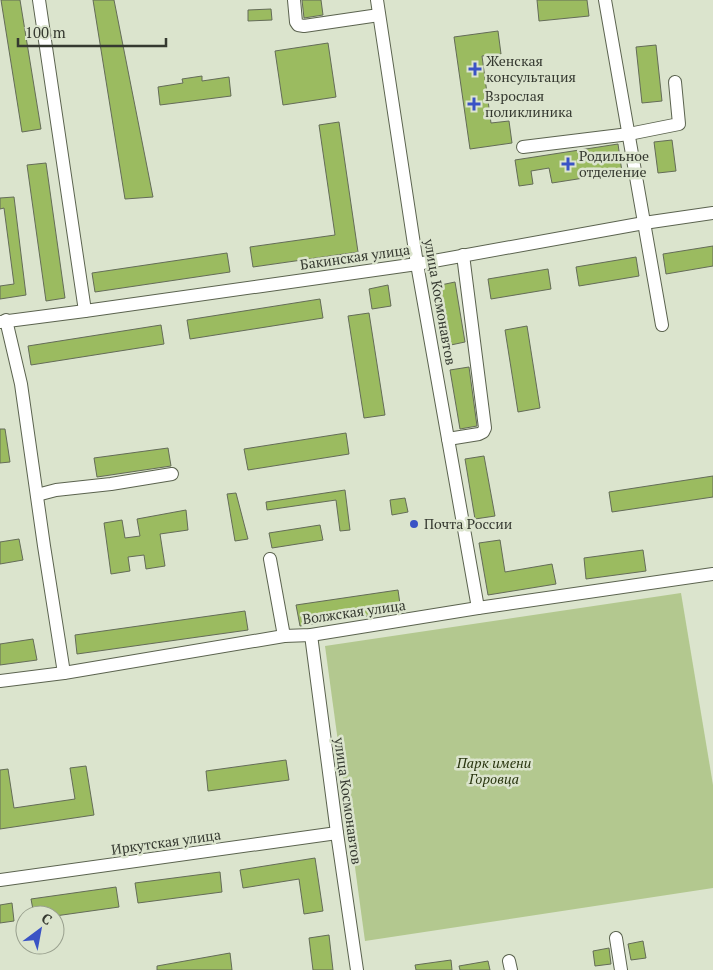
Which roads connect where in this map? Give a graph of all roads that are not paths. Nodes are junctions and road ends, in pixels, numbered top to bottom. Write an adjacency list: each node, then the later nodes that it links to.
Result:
1 (39, 0): 13 (street)
2 (294, 0): 5 (street)
3 (377, 0): 5 (street, улица Космонавтов)
4 (605, 0): 7 (street)
5 (379, 15): 12 (street, улица Космонавтов)
6 (675, 82): 7 (street)
7 (629, 134): 8 (street); 10 (street)
8 (523, 147)
9 (713, 213): 10 (street, Бакинская улица)
10 (644, 223): 11 (street, Бакинская улица); 15 (street)
11 (463, 256): 12 (street, Бакинская улица); 16 (street)
12 (418, 264): 13 (street, Бакинская улица); 16 (street, улица Космонавтов)
13 (85, 311): 14 (street, Бакинская улица)
14 (3, 321): 18 (street)
15 (662, 325)
16 (448, 439): 21 (street, улица Космонавтов)
17 (172, 474): 18 (street)
18 (37, 495): 24 (street)
19 (270, 559): 23 (street)
20 (713, 574): 21 (street, Волжская улица)
21 (478, 608): 22 (street, Волжская улица)
22 (311, 635): 23 (street, Волжская улица); 26 (street, улица Космонавтов)
23 (284, 636): 24 (street, Волжская улица)
24 (64, 673): 25 (street, Волжская улица)
25 (0, 681)
26 (337, 833): 27 (street, Иркутская улица); 29 (street, улица Космонавтов)
27 (0, 880)
28 (616, 938): 30 (street)
29 (357, 970)
30 (621, 970)

